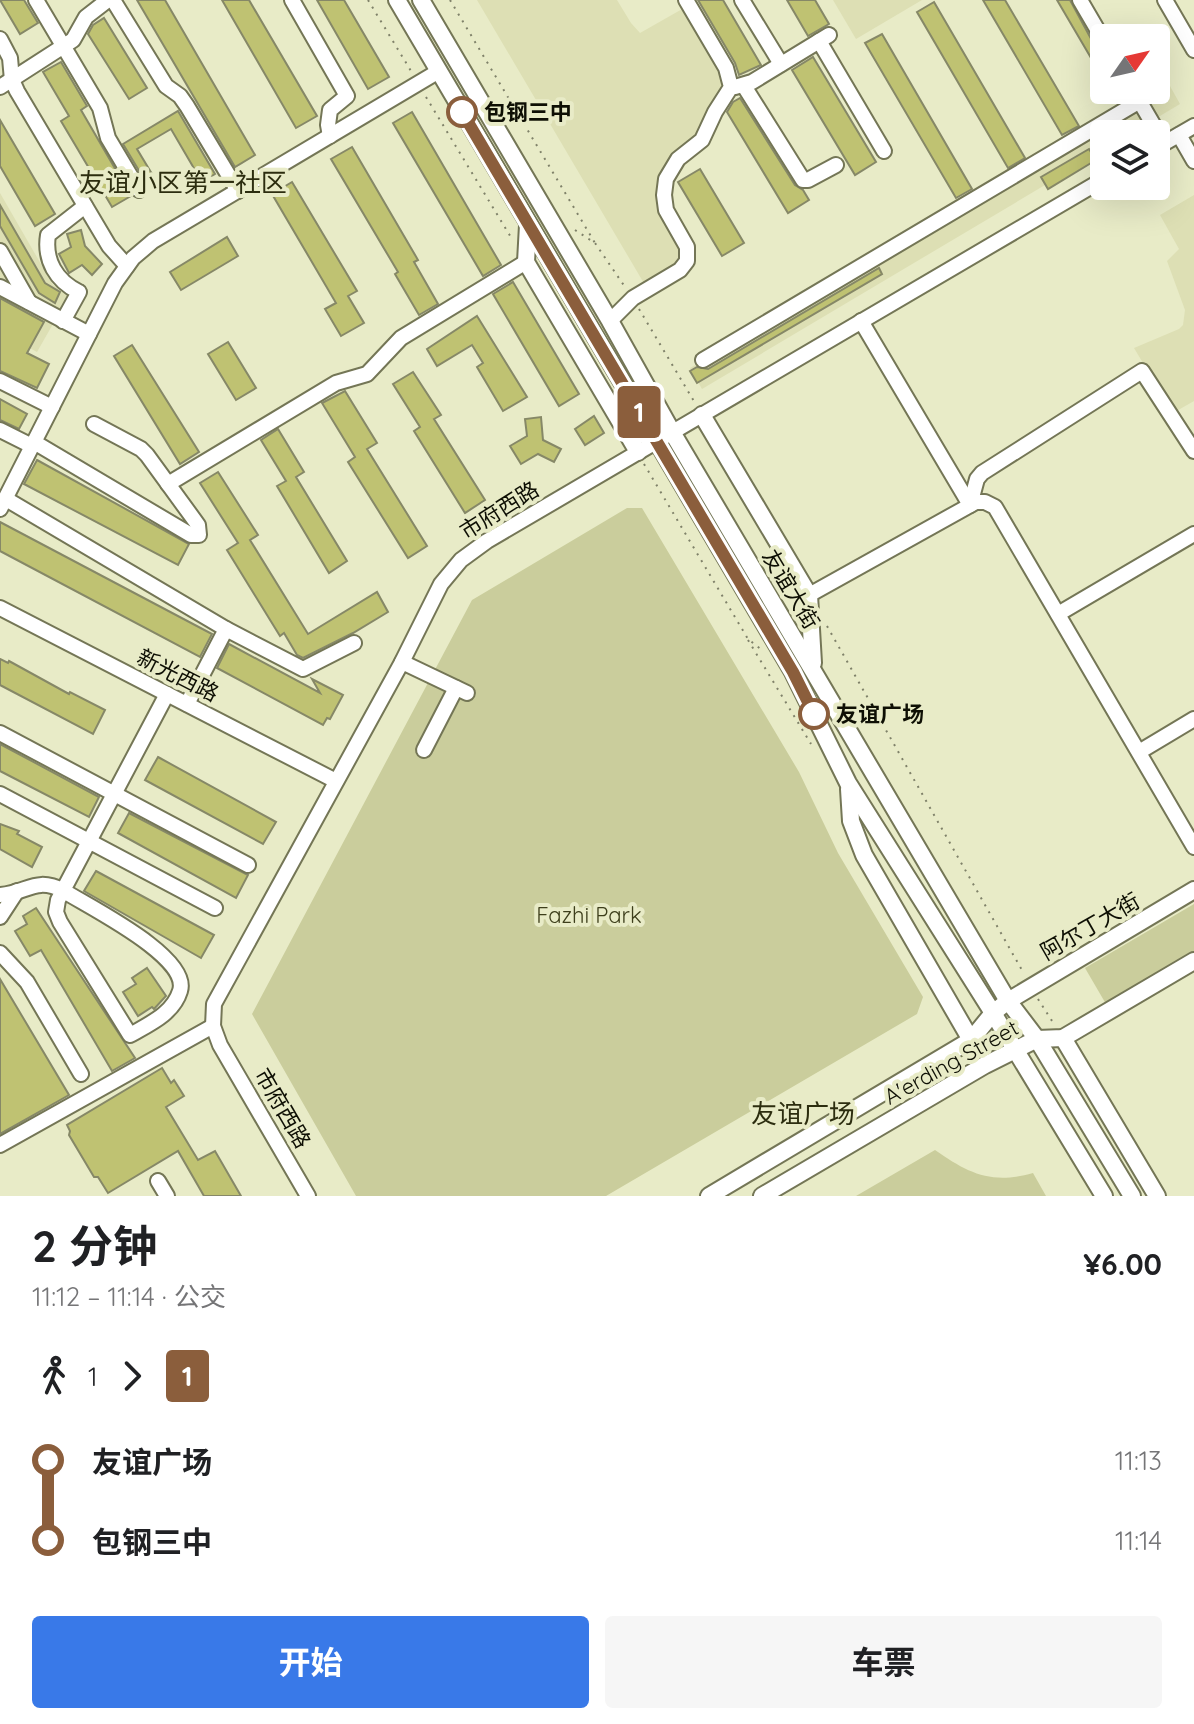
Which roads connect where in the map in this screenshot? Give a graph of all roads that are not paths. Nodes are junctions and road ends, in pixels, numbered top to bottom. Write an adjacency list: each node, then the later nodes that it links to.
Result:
1 (36, 0): 12 (street)
2 (111, 0): 12 (street); 28 (street)
3 (292, 0): 21 (street)
4 (397, 0): 15 (main road, 友谊大街)
5 (421, 0): 37 (main road, 友谊大街)
6 (686, 0): 17 (street)
7 (742, 0): 14 (street)
8 (1080, 0): 10 (street)
9 (1165, 0): 13 (street)
10 (1094, 24)
11 (0, 39): 16 (street)
12 (63, 47): 16 (street); 27 (street)
13 (1194, 50)
14 (781, 64): 17 (street); 23 (street)
15 (439, 71): 21 (street); 30 (main road, 友谊大街)
16 (6, 83): 29 (street)
17 (738, 86): 25 (street); 37 (street)
18 (1126, 104): 40 (street)
19 (1194, 126): 20 (street)
20 (1179, 135): 22 (street); 24 (street)
21 (330, 136): 28 (street)
22 (1170, 140)
23 (884, 151)
24 (1194, 161)
25 (836, 165)
26 (1090, 187): 38 (street, 市府西路)
27 (139, 190)
28 (238, 191): 33 (street)
29 (85, 206): 33 (street); 36 (street)
30 (528, 223): 32 (main road); 47 (main road, 友谊大街)
31 (0, 251): 35 (street)
32 (526, 262): 50 (main road); 51 (street)
33 (127, 266): 39 (street)
34 (0, 287): 35 (street)
35 (29, 302): 36 (street)
36 (63, 321): 39 (street)
37 (610, 321): 46 (main road, 友谊大街)
38 (861, 321): 43 (street, 市府西路); 53 (street)
39 (89, 334): 42 (street)
40 (703, 360)
41 (0, 381): 42 (street)
42 (52, 407): 48 (street)
43 (702, 415): 46 (street, 市府西路); 55 (main road)
44 (94, 424): 51 (street)
45 (0, 430): 48 (street)
46 (672, 432): 47 (street, 市府西路); 61 (main road, 友谊大街)
47 (656, 442): 50 (street, 市府西路); 69 (main road, 友谊大街)
48 (33, 444): 51 (street); 52 (street)
49 (1194, 451): 53 (street)
50 (638, 452): 60 (street, 市府西路)
51 (168, 484)
52 (3, 499): 58 (street)
53 (970, 505): 55 (street); 57 (street)
54 (1194, 534): 57 (street)
55 (809, 595): 61 (main road)
56 (0, 608): 62 (street, 新光西路)
57 (1058, 614): 67 (street)
58 (226, 629): 59 (street); 63 (street)
59 (354, 643)
60 (402, 662): 66 (street); 68 (street, 市府西路)
61 (813, 669): 83 (main road, 友谊大街)
62 (167, 694): 63 (street, 新光西路); 70 (street)
63 (187, 704): 68 (street, 新光西路)
64 (1194, 719): 67 (street)
65 (0, 733): 70 (street)
66 (424, 750)
67 (1139, 752): 73 (street)
68 (336, 781): 85 (street, 市府西路)
69 (848, 783): 84 (main road, 友谊大街); 88 (main road)
70 (115, 793): 72 (street); 74 (street)
71 (0, 794): 72 (street)
72 (90, 842): 77 (street); 79 (street)
73 (1194, 847)
74 (248, 865)
75 (1194, 890): 83 (main road, 阿尔丁大街)
76 (17, 891): 77 (street); 78 (street); 80 (street)
77 (64, 891): 77 (street)
78 (0, 895)
79 (215, 908)
80 (0, 917)
81 (0, 953): 90 (street)
82 (1194, 961): 86 (main road)
83 (1008, 1001): 84 (main road, A'erding Street); 87 (main road, 友谊大街)
84 (993, 1013): 88 (main road, A'erding Street); 89 (main road, 友谊大街)
85 (213, 1026): 91 (street); 94 (street, 市府西路)
86 (1063, 1038): 87 (main road); 99 (main road)
87 (1037, 1039): 89 (main road, A'erding Street); 98 (main road, 友谊大街)
88 (971, 1040): 95 (main road, A'erding Street)
89 (1016, 1050): 96 (main road, A'erding Street); 97 (main road, 友谊大街)
90 (81, 1074)
91 (0, 1145)
92 (158, 1181): 93 (street)
93 (167, 1196)
94 (308, 1196)
95 (709, 1196)
96 (762, 1196)
97 (1104, 1196)
98 (1132, 1196)
99 (1157, 1196)

